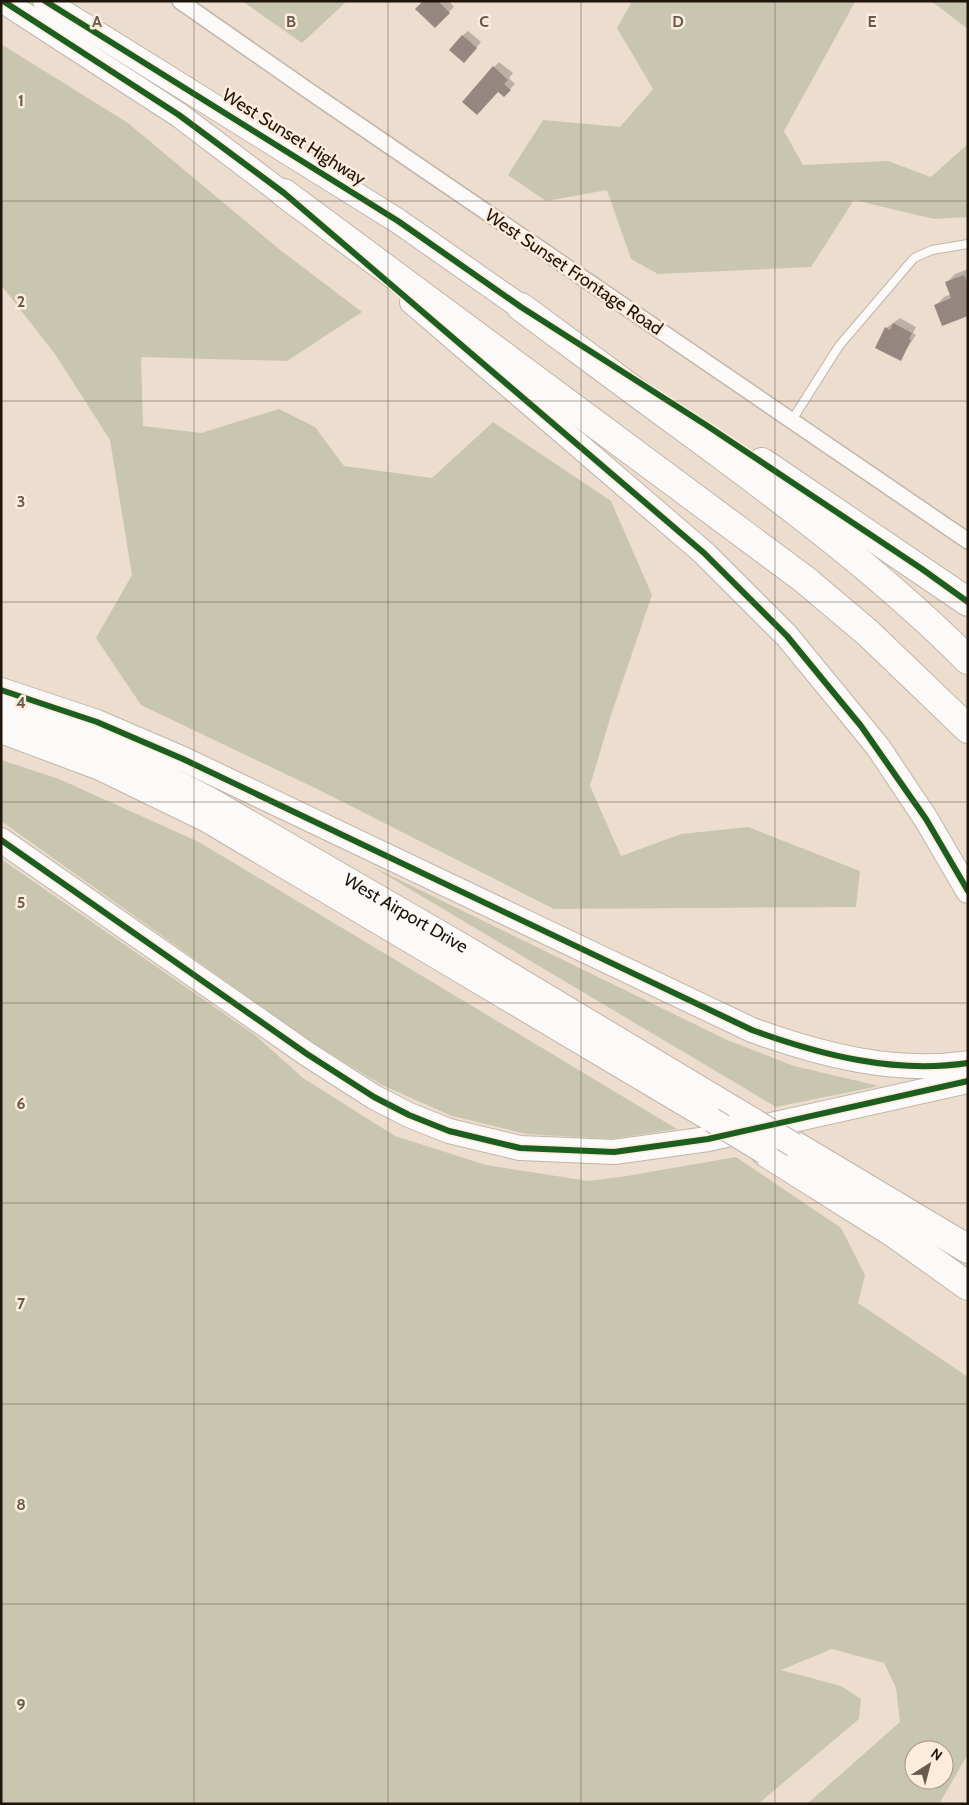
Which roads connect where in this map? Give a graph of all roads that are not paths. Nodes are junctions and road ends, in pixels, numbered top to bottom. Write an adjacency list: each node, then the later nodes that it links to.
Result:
1 (3, 1): 4 (main road)
2 (45, 1): 6 (main road, West Sunset Highway)
3 (180, 1): 7 (street, West Sunset Frontage Road)
4 (284, 193): 13 (highway); 16 (main road)
5 (968, 244): 7 (lane)
6 (521, 307): 9 (highway); 10 (highway)
7 (792, 420): 8 (street, West Sunset Frontage Road)
8 (968, 540)
9 (968, 602)
10 (968, 660)
11 (1, 690): 17 (main road)
12 (1, 710): 19 (main road, West Airport Drive, bridge)
13 (968, 729)
14 (1, 731): 20 (main road, West Airport Drive, bridge)
15 (1, 840): 18 (main road)
16 (968, 891)
17 (968, 1063)
18 (968, 1081)
19 (794, 1145): 21 (highway)
20 (765, 1152): 22 (highway)
21 (968, 1249)
22 (968, 1286)

